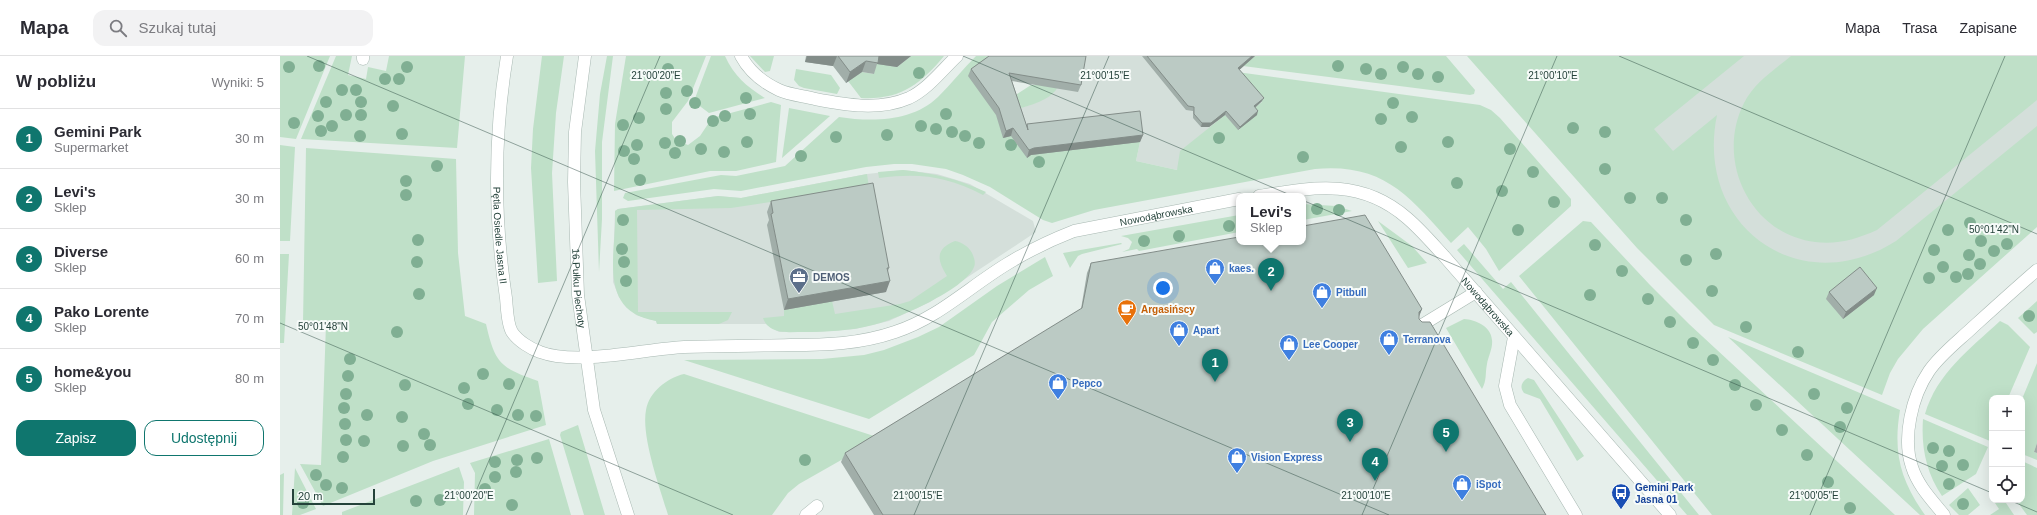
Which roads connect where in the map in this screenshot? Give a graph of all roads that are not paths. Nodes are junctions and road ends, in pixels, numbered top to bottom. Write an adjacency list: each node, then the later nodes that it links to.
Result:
1 (507, 56): 12 (street, Pętla Osiedle Jasna II)
2 (586, 56): 12 (street, 16 Pułku Piechoty)
3 (741, 56): 4 (street)
4 (958, 56)
5 (1276, 193): 9 (street, Nowodąbrowska)
6 (1236, 200): 7 (street, Nowodąbrowska)
7 (1074, 231): 12 (street, Pętla Osiedle Jasna II)
8 (2037, 270): 18 (street)
9 (1476, 292): 10 (street); 11 (street, Nowodąbrowska)
10 (1422, 325)
11 (1514, 337): 16 (street); 17 (street, Nowodąbrowska)
12 (586, 357): 14 (street, 16 Pułku Piechoty)
13 (818, 506): 15 (street)
14 (628, 515)
15 (806, 515)
16 (1576, 515)
17 (1670, 515)
18 (1944, 515)

